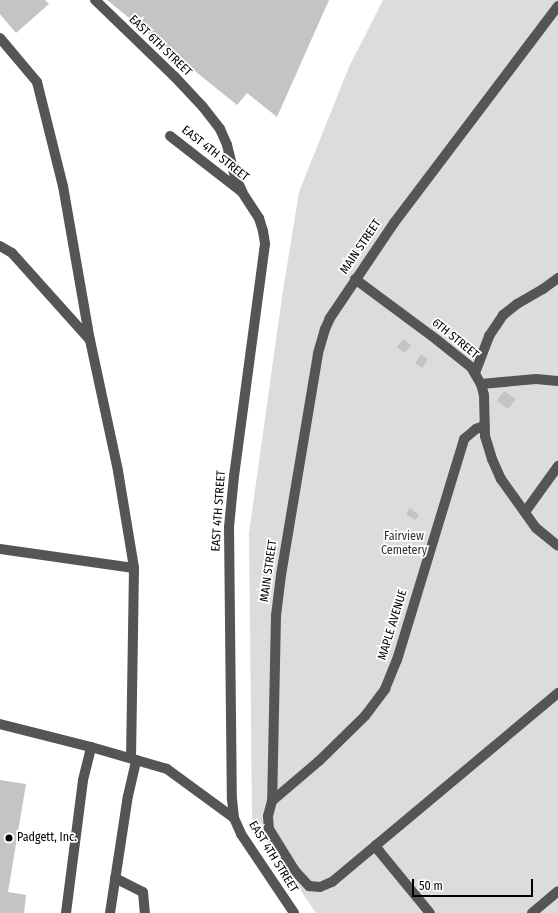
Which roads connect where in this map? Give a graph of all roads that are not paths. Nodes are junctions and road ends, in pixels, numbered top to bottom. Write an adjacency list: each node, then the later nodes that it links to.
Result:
1 (95, 0): 5 (street, EAST 6TH STREET)
2 (558, 6): 8 (street, MAIN STREET)
3 (0, 38): 9 (street)
4 (170, 136): 5 (street, EAST 4TH STREET)
5 (242, 192): 24 (street, EAST 4TH STREET)
6 (0, 246): 9 (street)
7 (558, 278): 10 (street)
8 (355, 279): 10 (street, 6TH STREET); 23 (street, MAIN STREET)
9 (90, 340): 18 (street)
10 (475, 373): 12 (street, 6TH STREET)
11 (558, 381): 12 (street)
12 (481, 384): 13 (street, 6TH STREET)
13 (484, 426): 15 (street, 6TH STREET); 23 (street, MAPLE AVENUE)
14 (558, 466): 15 (street)
15 (525, 512): 16 (street, 6TH STREET)
16 (558, 546)
17 (0, 550): 18 (street)
18 (134, 568): 22 (street)
19 (558, 693): 25 (street, MAIN STREET)
20 (0, 724): 21 (street)
21 (91, 747): 22 (street); 28 (street)
22 (133, 759): 24 (street); 26 (street)
23 (272, 801): 25 (street, MAIN STREET)
24 (234, 818): 31 (street, EAST 4TH STREET)
25 (376, 844): 32 (street)
26 (115, 878): 29 (street); 30 (street)
27 (558, 891): 33 (street)
28 (66, 913)
29 (110, 913)
30 (145, 913)
31 (294, 913)
32 (430, 913)
33 (532, 913)

